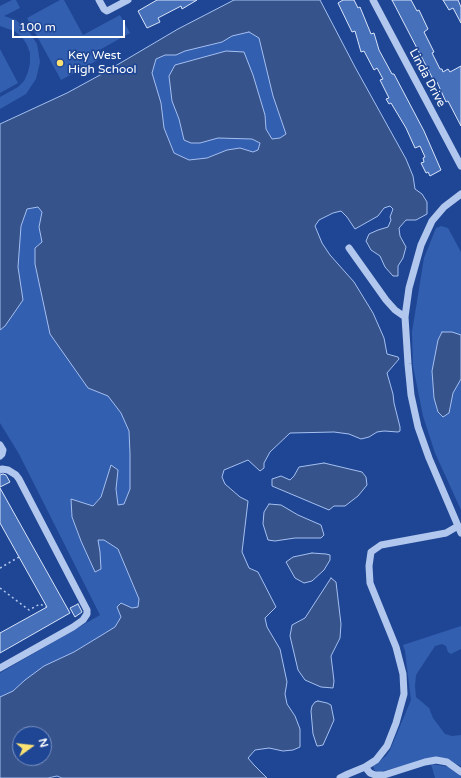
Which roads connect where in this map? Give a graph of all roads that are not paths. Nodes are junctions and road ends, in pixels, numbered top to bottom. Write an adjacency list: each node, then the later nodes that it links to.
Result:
1 (99, 0): 4 (street)
2 (128, 0): 4 (street)
3 (373, 0): 5 (street, Linda Drive)
4 (119, 2)
5 (461, 166)
6 (461, 194): 8 (street)
7 (349, 248): 8 (street)
8 (405, 317): 12 (street)
9 (0, 445): 10 (street)
10 (0, 456)
11 (0, 470): 13 (street)
12 (460, 530): 14 (street)
13 (0, 668)
14 (365, 767): 15 (street); 16 (street)
15 (461, 772)
16 (340, 778)

